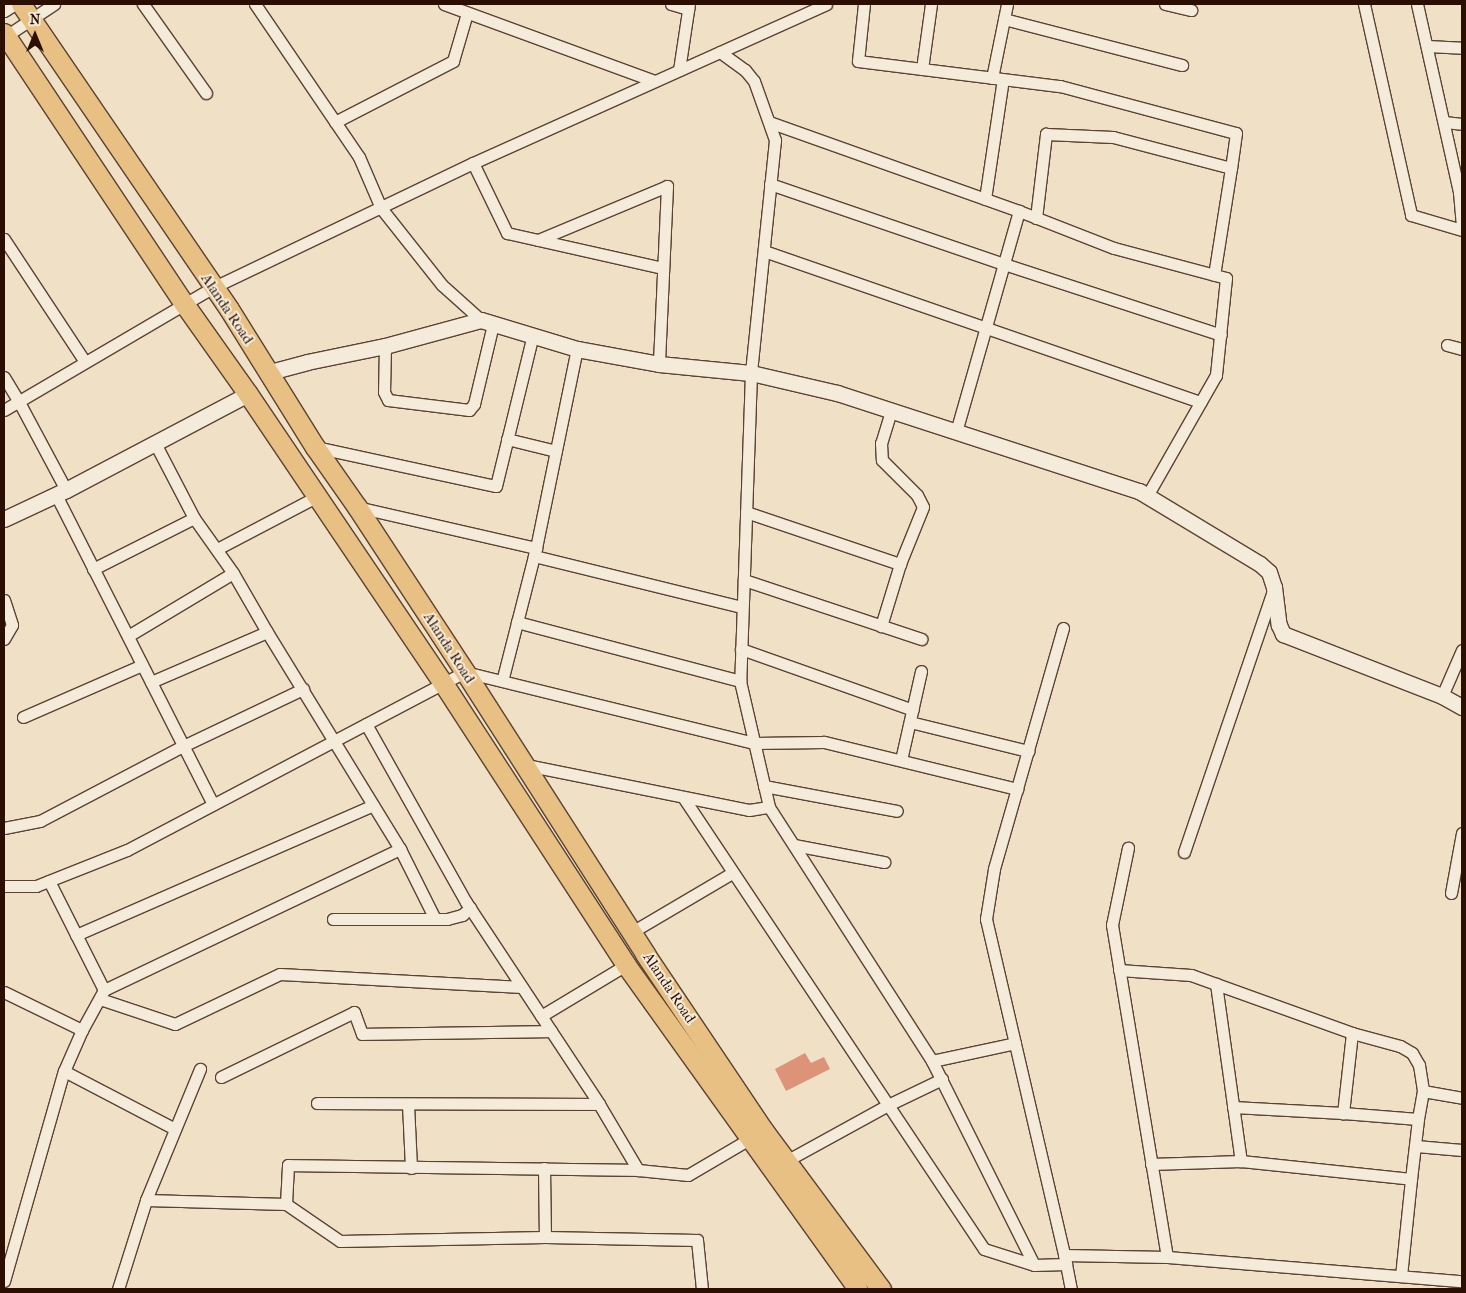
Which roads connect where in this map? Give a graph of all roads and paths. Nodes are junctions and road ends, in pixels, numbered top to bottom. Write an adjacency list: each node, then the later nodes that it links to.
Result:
1 (15, 4): 16 (street)
2 (54, 4): 17 (street)
3 (143, 4): 29 (street)
4 (255, 4): 30 (street)
5 (444, 4): 18 (street)
6 (671, 4): 14 (street)
7 (826, 4): 23 (street)
8 (864, 4): 25 (street)
9 (931, 4): 25 (street)
10 (1007, 4): 19 (street)
11 (1165, 4): 15 (street)
12 (1364, 4): 43 (street)
13 (1418, 4): 21 (street)
14 (688, 7): 26 (street)
15 (1191, 10)
16 (4, 11)
17 (26, 12): 20 (street); 50 (main road, Alanda Road)
18 (467, 13): 28 (street); 30 (street)
19 (1004, 19): 24 (street); 27 (street)
20 (5, 34): 51 (main road, Alanda Road)
21 (1427, 46): 22 (street); 32 (street)
22 (1462, 48)
23 (720, 52): 26 (street); 31 (street)
24 (1182, 65)
25 (922, 69): 27 (street)
26 (679, 70): 28 (street)
27 (998, 79): 35 (street); 38 (street)
28 (654, 81): 34 (street)
29 (206, 93)
30 (335, 122): 39 (street)
31 (769, 122): 36 (street); 38 (street)
32 (1444, 122): 33 (street); 37 (street)
33 (1462, 124)
34 (473, 163): 39 (street); 45 (street)
35 (1231, 168): 41 (street); 49 (street)
36 (770, 184): 46 (street); 47 (street)
37 (1460, 192): 42 (street)
38 (985, 199): 40 (street)
39 (381, 208): 50 (street); 52 (street)
40 (1019, 211): 41 (street); 47 (street)
41 (1036, 218): 49 (street)
42 (1462, 225)
43 (1462, 230)
44 (4, 239): 60 (street)
45 (538, 240): 48 (street); 48 (street)
46 (764, 251): 53 (street); 63 (street)
47 (1004, 264): 53 (street); 55 (street)
48 (662, 268): 61 (street)
49 (1214, 275): 55 (street)
50 (212, 288): 51 (street); 62 (main road, Alanda Road)
51 (184, 305): 60 (street); 65 (main road, Alanda Road)
52 (487, 322): 54 (street); 57 (street); 57 (street)
53 (985, 328): 67 (street); 70 (street)
54 (533, 334): 58 (street); 71 (street)
55 (1221, 335): 67 (street)
56 (1447, 345): 59 (street)
57 (385, 346): 62 (street)
58 (577, 349): 61 (street); 74 (street)
59 (1462, 349)
60 (85, 362): 66 (street)
61 (659, 364): 63 (street)
62 (270, 372): 73 (main road, Alanda Road)
63 (751, 373): 69 (street); 79 (street)
64 (4, 378): 66 (street)
65 (248, 394): 72 (street); 77 (main road, Alanda Road)
66 (19, 402): 68 (street); 75 (street)
67 (1201, 402): 76 (street)
68 (4, 410)
69 (890, 411): 70 (street); 84 (street)
70 (956, 432): 76 (street)
71 (507, 439): 73 (street); 74 (street)
72 (155, 443): 75 (street); 80 (street)
73 (315, 447): 78 (main road, Alanda Road)
74 (556, 451): 83 (street)
75 (61, 492): 81 (street); 85 (street)
76 (1147, 496): 88 (street)
77 (316, 497): 82 (street); 106 (main road, Alanda Road)
78 (357, 507): 83 (street); 102 (main road, Alanda Road)
79 (746, 512): 84 (street); 87 (street)
80 (194, 518): 82 (street); 85 (street)
81 (4, 519)
82 (217, 549): 86 (street)
83 (535, 552): 90 (street); 91 (street)
84 (900, 564): 92 (street)
85 (94, 569): 95 (street)
86 (233, 572): 94 (street); 95 (street)
87 (744, 580): 90 (street); 92 (street)
88 (1274, 586): 108 (street); 132 (street)
89 (4, 600): 96 (street)
90 (742, 607): 98 (street)
91 (518, 622): 103 (street); 104 (street)
92 (881, 626): 97 (street)
93 (1063, 628): 117 (street)
94 (267, 632): 105 (street); 107 (street)
95 (128, 636): 100 (street)
96 (4, 639)
97 (921, 639)
98 (741, 649): 104 (street); 110 (street)
99 (1462, 650): 108 (street)
100 (142, 665): 105 (street); 111 (street)
101 (921, 671): 110 (street)
102 (465, 672): 103 (street); 106 (street); 119 (main road, Alanda Road)
103 (502, 681): 115 (street)
104 (740, 681): 115 (street)
105 (151, 682): 116 (street)
106 (443, 683): 113 (street); 143 (main road, Alanda Road)
107 (303, 689): 114 (street); 116 (street)
108 (1442, 696): 109 (street)
109 (1462, 707)
110 (912, 710): 112 (street)
111 (24, 717)
112 (910, 722): 117 (street); 118 (street)
113 (366, 724): 114 (street); 138 (street)
114 (333, 741): 123 (street); 124 (street)
115 (754, 743): 118 (street); 120 (street)
116 (183, 746): 123 (street); 127 (street)
117 (1028, 751): 121 (street)
118 (901, 760): 121 (street)
119 (526, 765): 122 (street); 141 (main road, Alanda Road)
120 (764, 786): 125 (street); 126 (street)
121 (1017, 789): 153 (street)
122 (683, 797): 125 (street); 134 (street)
123 (213, 804): 135 (street)
124 (373, 805): 131 (street); 142 (street)
125 (769, 806): 129 (street)
126 (897, 811)
127 (4, 828)
128 (1462, 833): 137 (street)
129 (794, 845): 133 (street); 154 (street)
130 (1128, 848): 144 (street)
131 (400, 849): 140 (street); 148 (street)
132 (1184, 852)
133 (884, 862)
134 (732, 873): 141 (street); 164 (street)
135 (48, 881): 136 (street); 142 (street)
136 (4, 886)
137 (1451, 893)
138 (470, 908): 140 (street); 146 (street)
139 (333, 919): 140 (street)
140 (435, 919)
141 (632, 932): 169 (main road, Alanda Road)
142 (76, 935): 148 (street)
143 (626, 965): 149 (street); 169 (main road, Alanda Road)
144 (1119, 970): 145 (street); 174 (street)
145 (1216, 984): 152 (street); 165 (street)
146 (522, 987): 148 (street); 149 (street)
147 (4, 992): 150 (street)
148 (102, 995): 150 (street)
149 (541, 1016): 151 (street)
150 (82, 1030): 156 (street)
151 (551, 1031): 157 (street); 163 (street)
152 (1352, 1033): 159 (street); 166 (street)
153 (1015, 1043): 154 (street); 183 (street)
154 (932, 1061): 158 (street)
155 (200, 1069): 168 (street)
156 (64, 1071): 168 (street); 186 (street)
157 (221, 1077)
158 (942, 1079): 164 (street); 184 (street)
159 (1423, 1091): 160 (street); 167 (street)
160 (1462, 1098)
161 (317, 1103): 162 (street)
162 (408, 1104): 163 (street); 175 (street)
163 (599, 1104): 177 (street)
164 (888, 1105): 172 (street); 184 (street)
165 (1233, 1107): 166 (street); 173 (street)
166 (1343, 1113): 167 (street)
167 (1418, 1119): 170 (street)
168 (175, 1129): 179 (street)
169 (757, 1135): 172 (main road, Alanda Road); 177 (street); 190 (main road, Alanda Road)
170 (1416, 1146): 171 (street); 178 (street)
171 (1462, 1150)
172 (786, 1161): 191 (main road, Alanda Road)
173 (1241, 1161): 174 (street); 178 (street)
174 (1151, 1164): 182 (street)
175 (410, 1168): 176 (street); 180 (street)
176 (544, 1168): 177 (street); 181 (street)
177 (638, 1170)
178 (1411, 1179): 185 (street)
179 (146, 1200): 180 (street); 188 (street)
180 (286, 1204): 181 (street)
181 (545, 1237): 189 (street)
182 (1167, 1257): 183 (street); 185 (street)
183 (1065, 1260): 184 (street); 192 (street)
184 (1034, 1265)
185 (1401, 1276): 187 (street)
186 (4, 1281)
187 (1462, 1281)
188 (118, 1289)
189 (702, 1289)
190 (858, 1289)
191 (882, 1289)
192 (1071, 1289)

